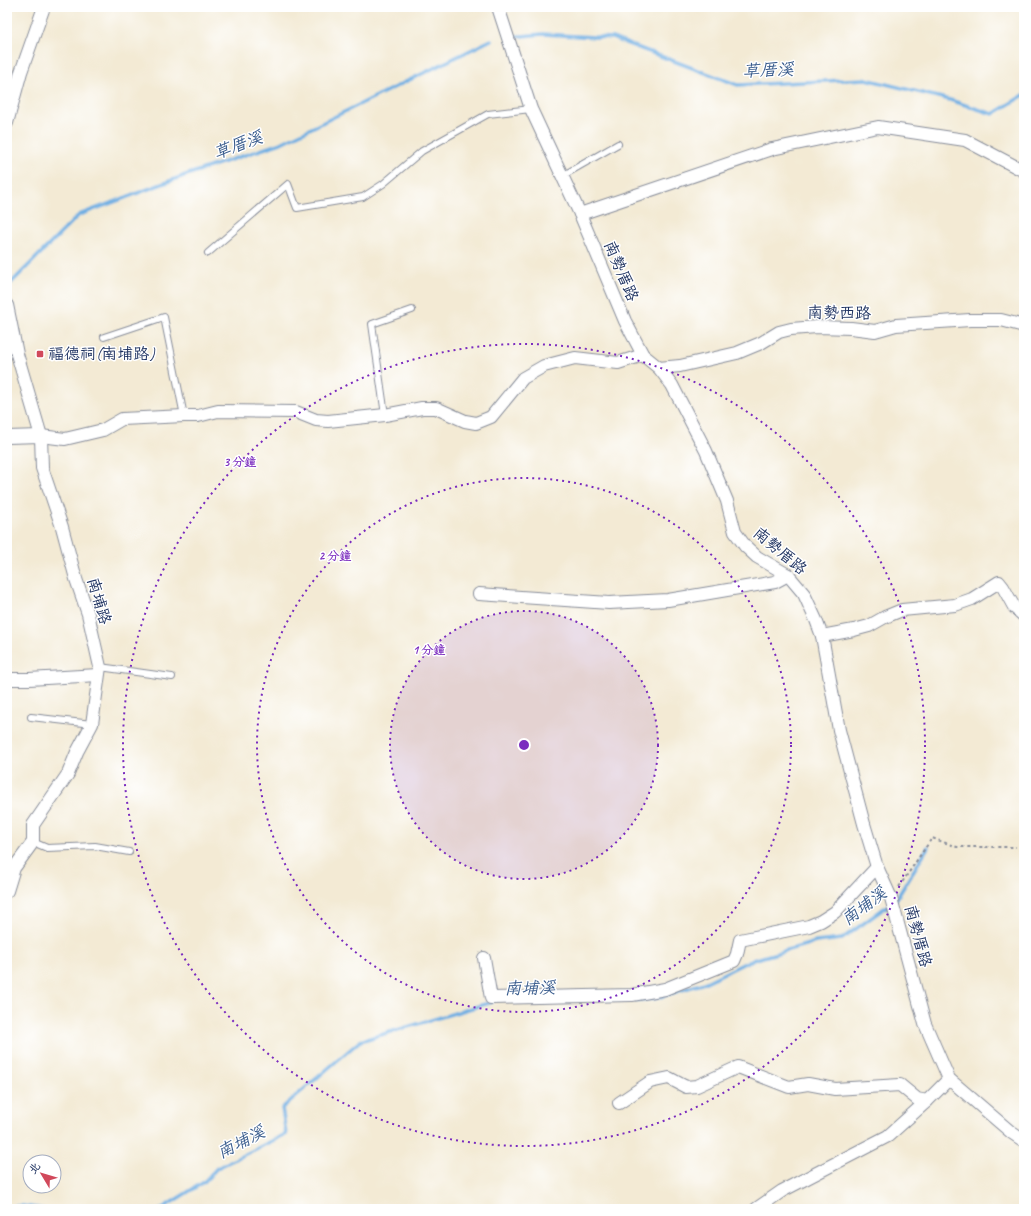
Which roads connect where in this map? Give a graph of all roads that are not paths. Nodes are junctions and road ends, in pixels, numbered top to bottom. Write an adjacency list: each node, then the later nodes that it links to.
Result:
1 (44, 7): 4 (street)
2 (498, 7): 3 (street, 南勢厝路)
3 (531, 109): 7 (street, 南勢厝路); 9 (lane)
4 (7, 123)
5 (618, 144): 7 (lane)
6 (1024, 171): 8 (street)
7 (562, 176): 8 (street, 南勢厝路)
8 (580, 214): 14 (street, 南勢厝路)
9 (208, 253)
10 (7, 305): 18 (street, 南埔路)
11 (412, 310): 16 (lane)
12 (1024, 326): 15 (street, 南勢西路)
13 (104, 337): 17 (lane)
14 (643, 356): 15 (street, 南勢厝路); 16 (street)
15 (659, 368): 20 (street, 南勢厝路)
16 (386, 415): 17 (street)
17 (184, 416): 18 (street)
18 (41, 436): 19 (street); 24 (street, 南埔路)
19 (7, 437)
20 (788, 575): 21 (street); 23 (street, 南勢厝路)
21 (479, 594)
22 (1024, 616): 23 (street)
23 (822, 636): 31 (street, 南勢厝路)
24 (99, 671): 25 (lane); 26 (street); 28 (street, 南埔路)
25 (172, 677)
26 (7, 679)
27 (31, 717): 28 (lane)
28 (92, 724): 29 (street, 南埔路)
29 (33, 842): 30 (lane); 32 (street)
30 (130, 852)
31 (877, 867): 33 (street); 34 (street, 南勢厝路)
32 (7, 891)
33 (484, 958)
34 (949, 1079): 35 (street); 37 (street, 南勢厝路)
35 (927, 1101): 36 (street); 38 (street)
36 (619, 1102)
37 (1024, 1141)
38 (756, 1209)

